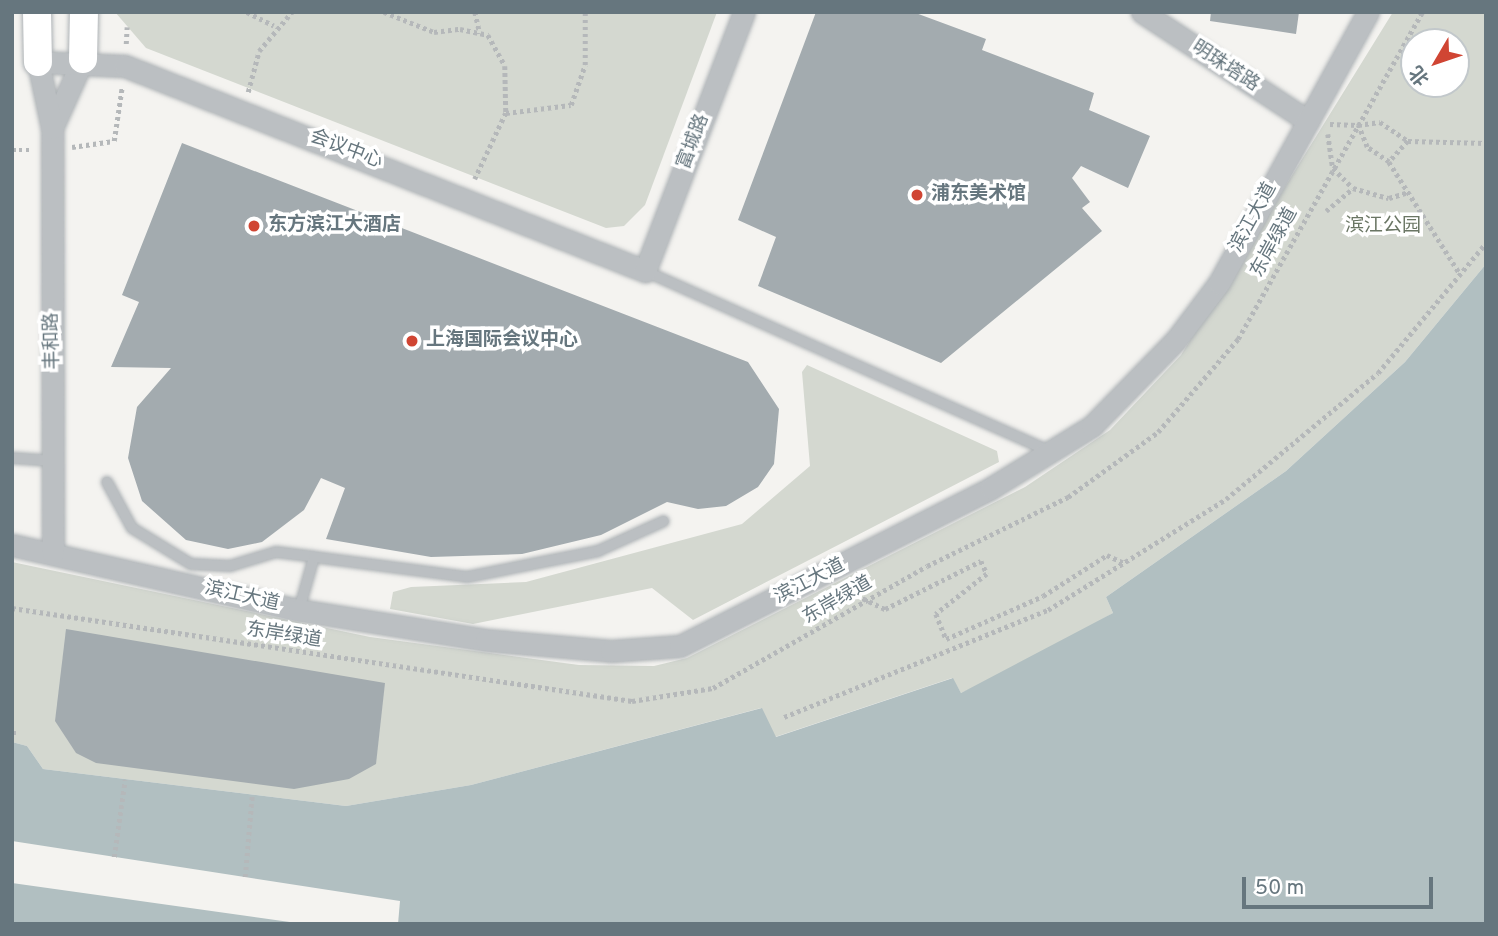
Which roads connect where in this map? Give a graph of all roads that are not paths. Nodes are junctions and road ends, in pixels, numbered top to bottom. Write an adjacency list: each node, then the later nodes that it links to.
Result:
1 (37, 12): 7 (street, 丰和路)
2 (84, 12): 6 (street, 丰和路)
3 (744, 12): 10 (street, 富城路)
4 (1142, 12): 8 (street, 明珠塔路)
5 (1368, 12): 8 (street, 滨江大道)
6 (83, 59): 7 (street, 会议中心); 9 (street, 丰和路); 10 (street, 会议中心)
7 (38, 62): 9 (street, 丰和路)
8 (1318, 123): 11 (street, 滨江大道)
9 (52, 128): 13 (street, 丰和路)
10 (645, 271): 11 (lane)
11 (1054, 454): 19 (street, 滨江大道)
12 (12, 458): 13 (lane)
13 (55, 461): 17 (street, 丰和路)
14 (107, 482): 18 (lane)
15 (664, 521): 18 (lane)
16 (12, 545): 17 (street, 滨江大道)
17 (53, 553): 19 (street, 滨江大道)
18 (314, 558): 19 (lane)
19 (299, 610)

